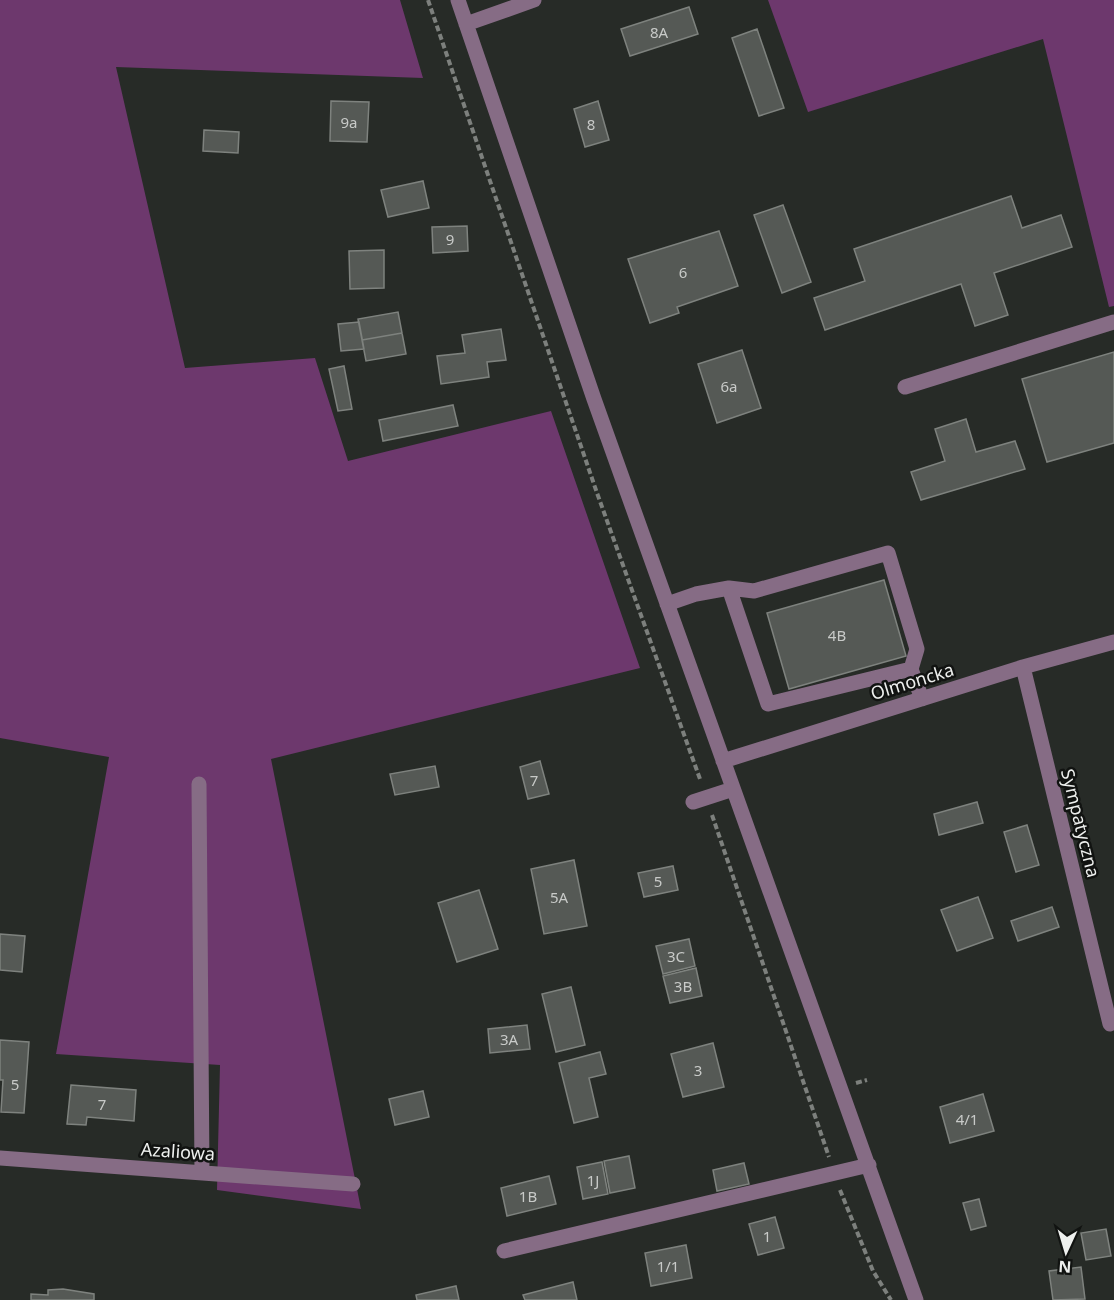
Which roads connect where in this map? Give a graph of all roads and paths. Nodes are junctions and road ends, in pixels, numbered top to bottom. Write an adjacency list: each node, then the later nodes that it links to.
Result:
1 (428, 0): 16 (path)
2 (458, 0): 4 (street)
3 (534, 0): 4 (street)
4 (466, 24): 8 (street)
5 (1114, 322): 6 (street)
6 (905, 387)
7 (729, 588): 8 (street); 11 (street); 11 (street)
8 (667, 604): 13 (street)
9 (1114, 642): 10 (street, Olmoncka)
10 (1023, 667): 12 (street, Olmoncka); 17 (street, Sympatyczna)
11 (911, 669): 12 (street)
12 (922, 699): 13 (street, Olmoncka)
13 (723, 761): 15 (street)
14 (199, 784): 20 (street)
15 (733, 789): 16 (street); 19 (street)
16 (700, 800): 21 (path)
17 (1110, 1024)
18 (0, 1158): 20 (street, Azaliowa)
19 (868, 1165): 21 (street); 25 (street)
20 (202, 1173): 22 (street, Azaliowa)
21 (834, 1173): 23 (street); 24 (path)
22 (353, 1184)
23 (504, 1251)
24 (891, 1300)
25 (916, 1300)

